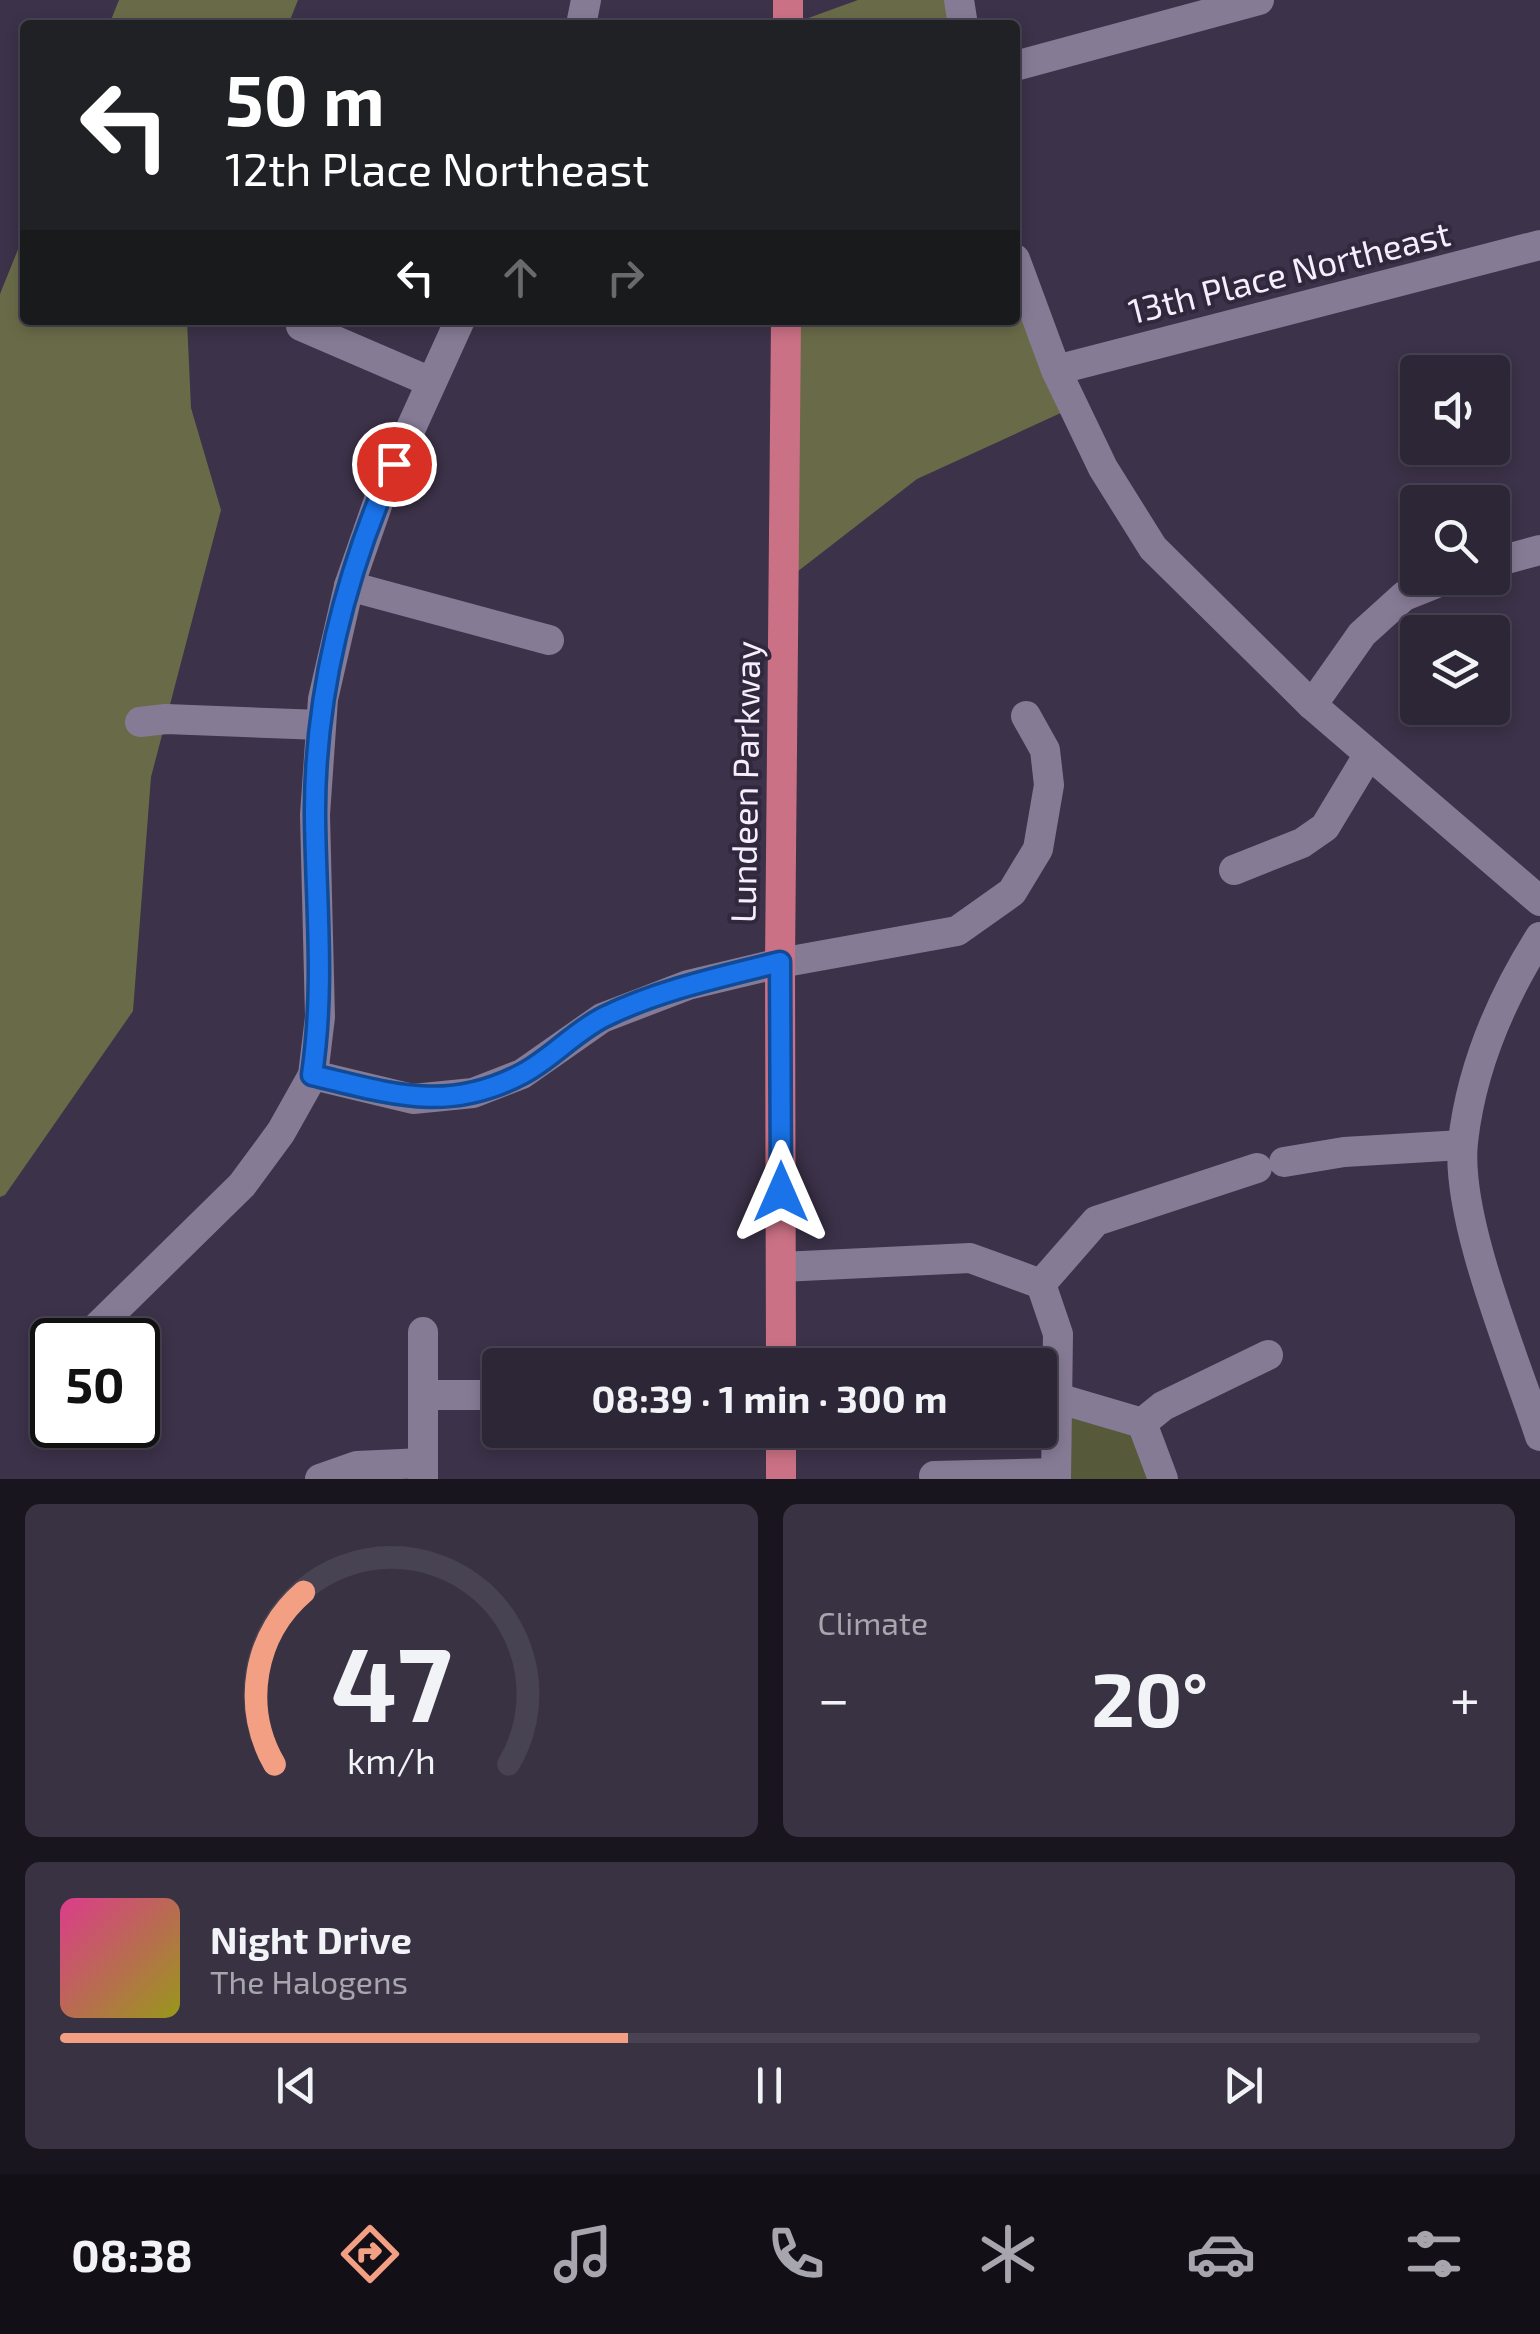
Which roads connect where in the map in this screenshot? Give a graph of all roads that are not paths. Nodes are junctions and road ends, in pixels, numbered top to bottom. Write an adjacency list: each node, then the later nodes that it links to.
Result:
1 (1260, 0): 2 (street)
2 (1020, 65)
3 (1540, 245): 8 (street, 13th Place Northeast)
4 (1020, 273): 8 (street)
5 (458, 325): 9 (street)
6 (786, 325): 23 (main road, Lundeen Parkway)
7 (301, 326): 9 (street)
8 (1056, 370): 15 (street)
9 (432, 382): 12 (street)
10 (1540, 550): 11 (street)
11 (1510, 558)
12 (349, 586): 14 (street); 18 (street)
13 (1406, 595): 15 (street)
14 (549, 640)
15 (1312, 704): 19 (street)
16 (1026, 716): 23 (street)
17 (140, 722): 18 (street)
18 (321, 726): 24 (street)
19 (1369, 754): 20 (street); 21 (street)
20 (1234, 870)
21 (1540, 900)
22 (1540, 937): 25 (street)
23 (780, 962): 24 (street); 26 (main road, Lundeen Parkway)
24 (312, 1075): 28 (street)
25 (1462, 1145): 27 (street); 36 (street)
26 (781, 1267): 27 (street); 30 (main road, Lundeen Parkway)
27 (1041, 1284): 34 (street)
28 (106, 1318)
29 (423, 1332): 32 (street)
30 (781, 1348)
31 (1268, 1355): 35 (street)
32 (424, 1395): 33 (street); 39 (street)
33 (482, 1395)
34 (1057, 1398): 35 (street)
35 (1142, 1423): 44 (street)
36 (1540, 1436)
37 (781, 1448): 43 (main road)
38 (1056, 1448): 41 (street)
39 (422, 1471): 42 (street)
40 (934, 1476): 41 (street)
41 (1056, 1476)
42 (320, 1479)
43 (781, 1479)
44 (1163, 1479)

